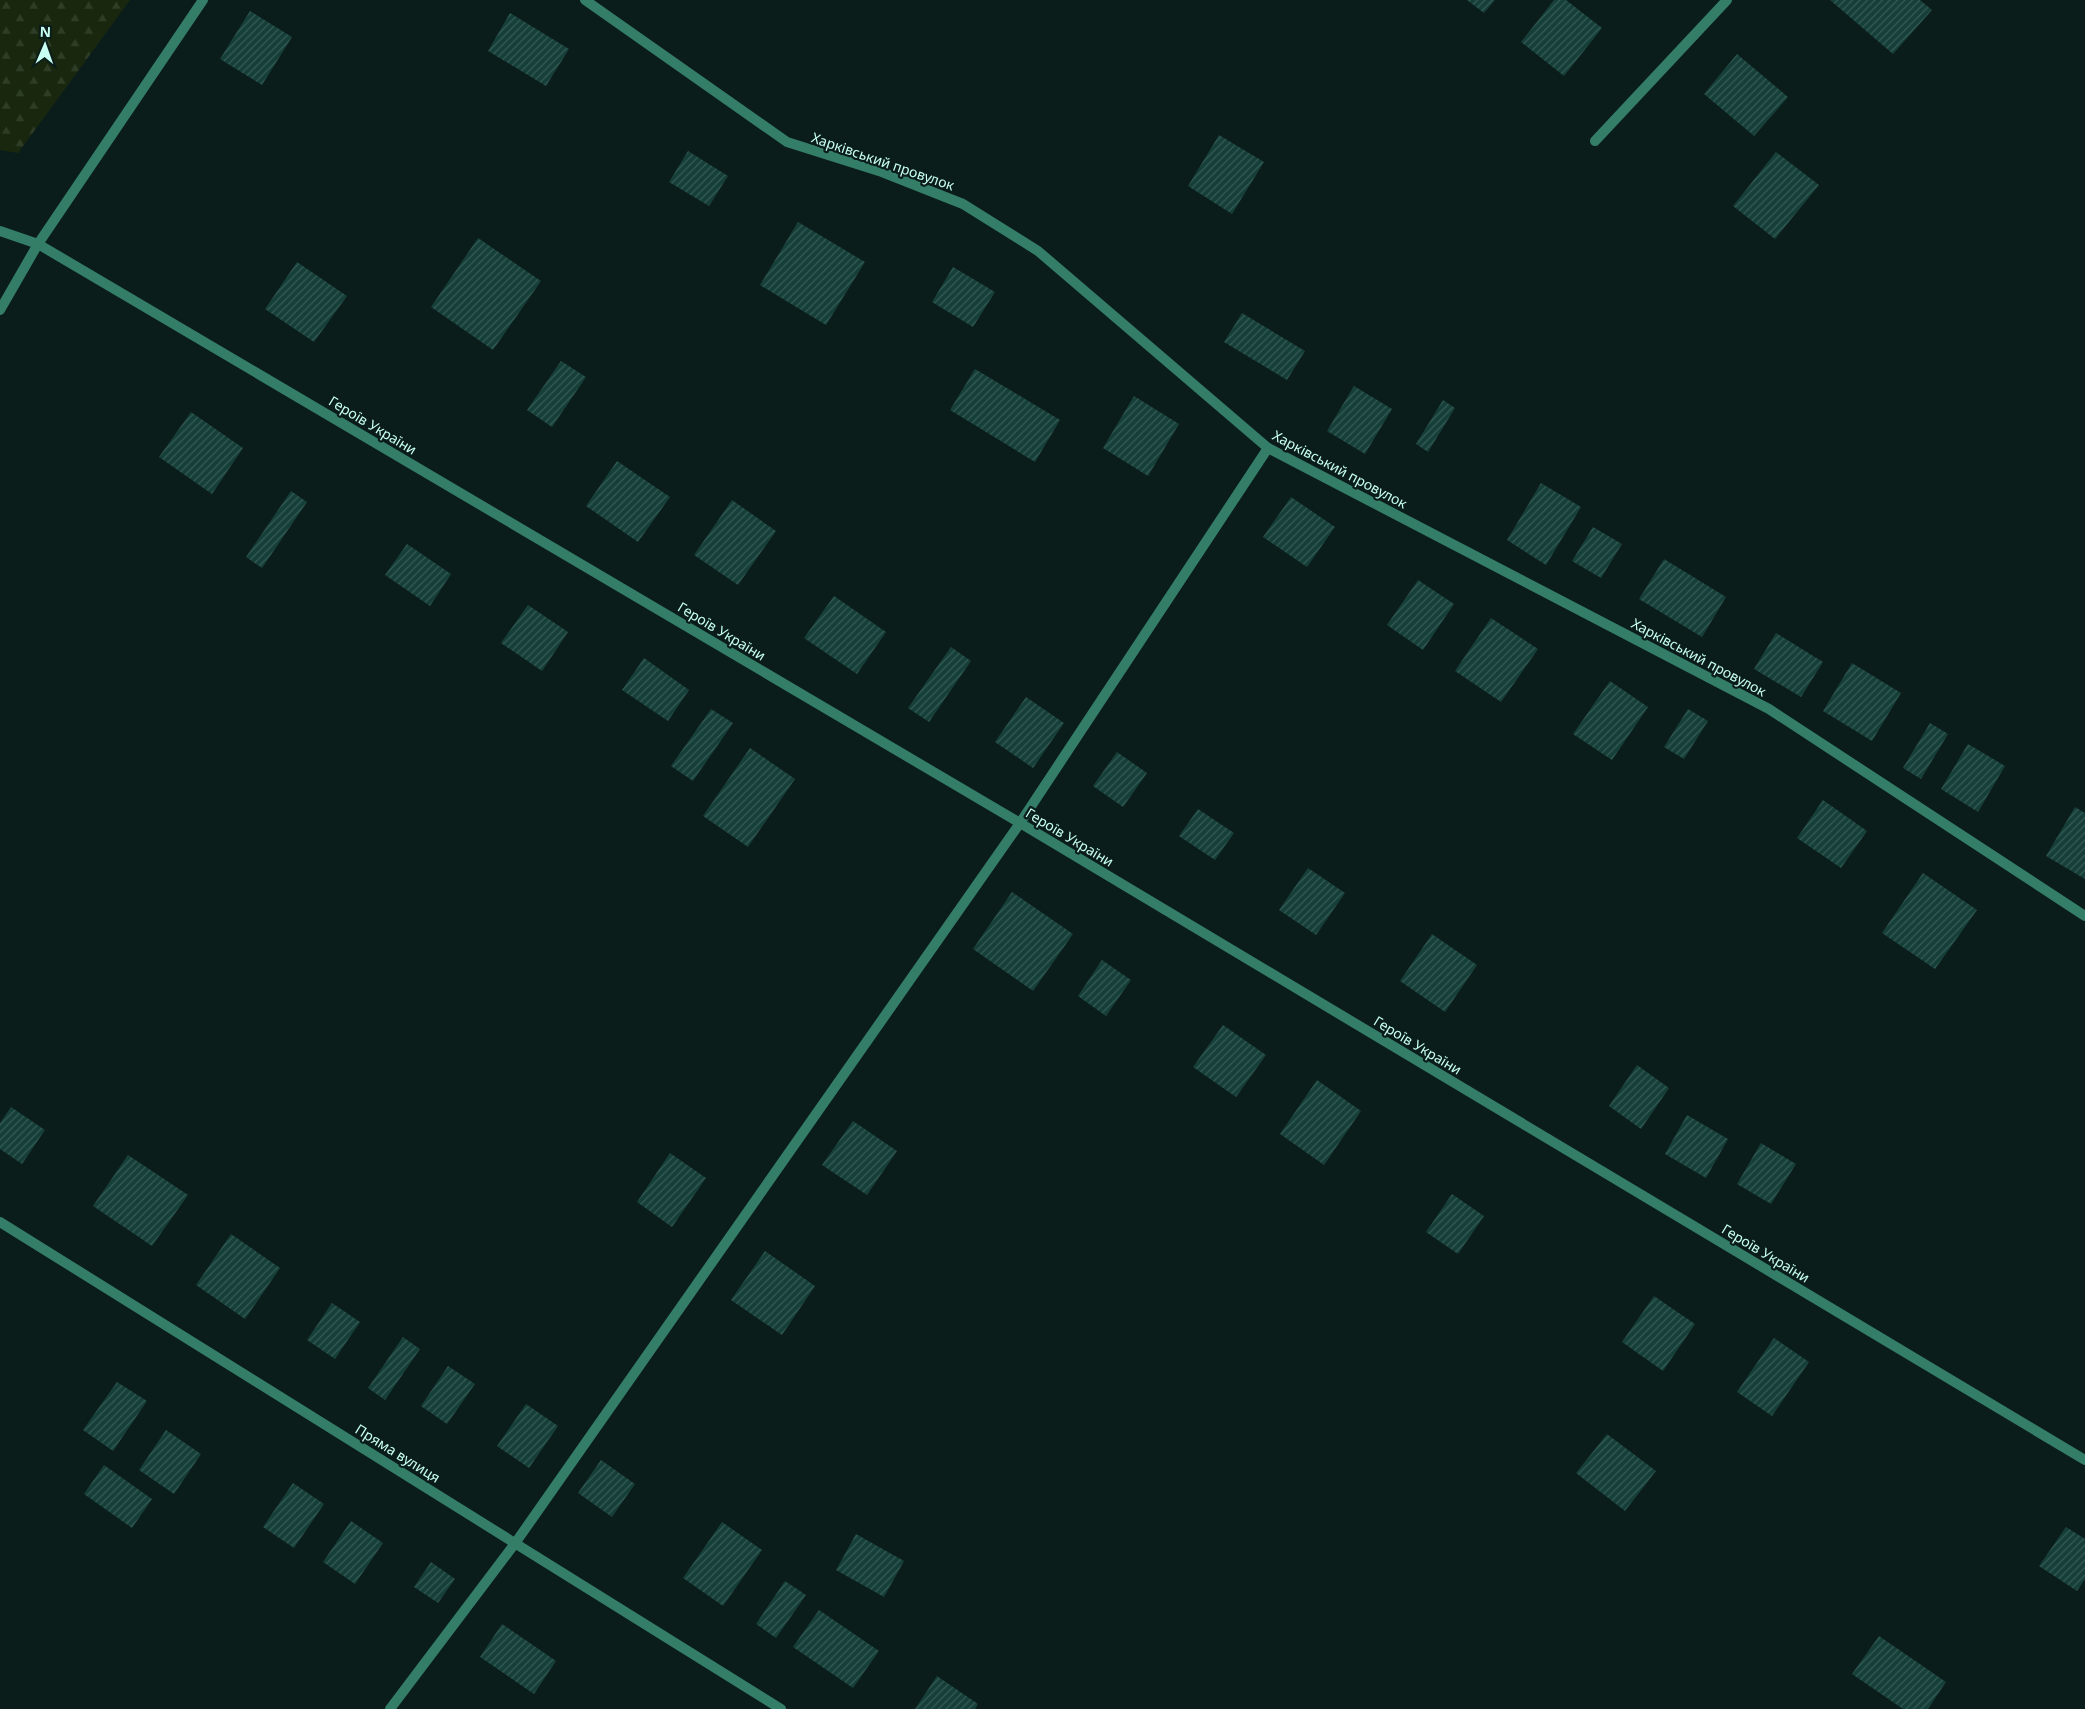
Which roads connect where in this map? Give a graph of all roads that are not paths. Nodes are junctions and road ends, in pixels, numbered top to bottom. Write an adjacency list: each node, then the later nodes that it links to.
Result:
1 (202, 0): 6 (street)
2 (584, 0): 8 (street, Харківський провулок)
3 (1727, 0): 4 (street)
4 (1595, 141)
5 (0, 231): 6 (street, Героїв України)
6 (38, 244): 7 (street); 9 (street, Героїв України)
7 (0, 310)
8 (1268, 448): 9 (street); 10 (street, Харківський провулок)
9 (1020, 823): 12 (street, Героїв України); 13 (street)
10 (2085, 916)
11 (0, 1222): 13 (street, Пряма вулиця)
12 (2085, 1460)
13 (516, 1542): 14 (street); 15 (street, Пряма вулиця)
14 (390, 1709)
15 (781, 1709)

